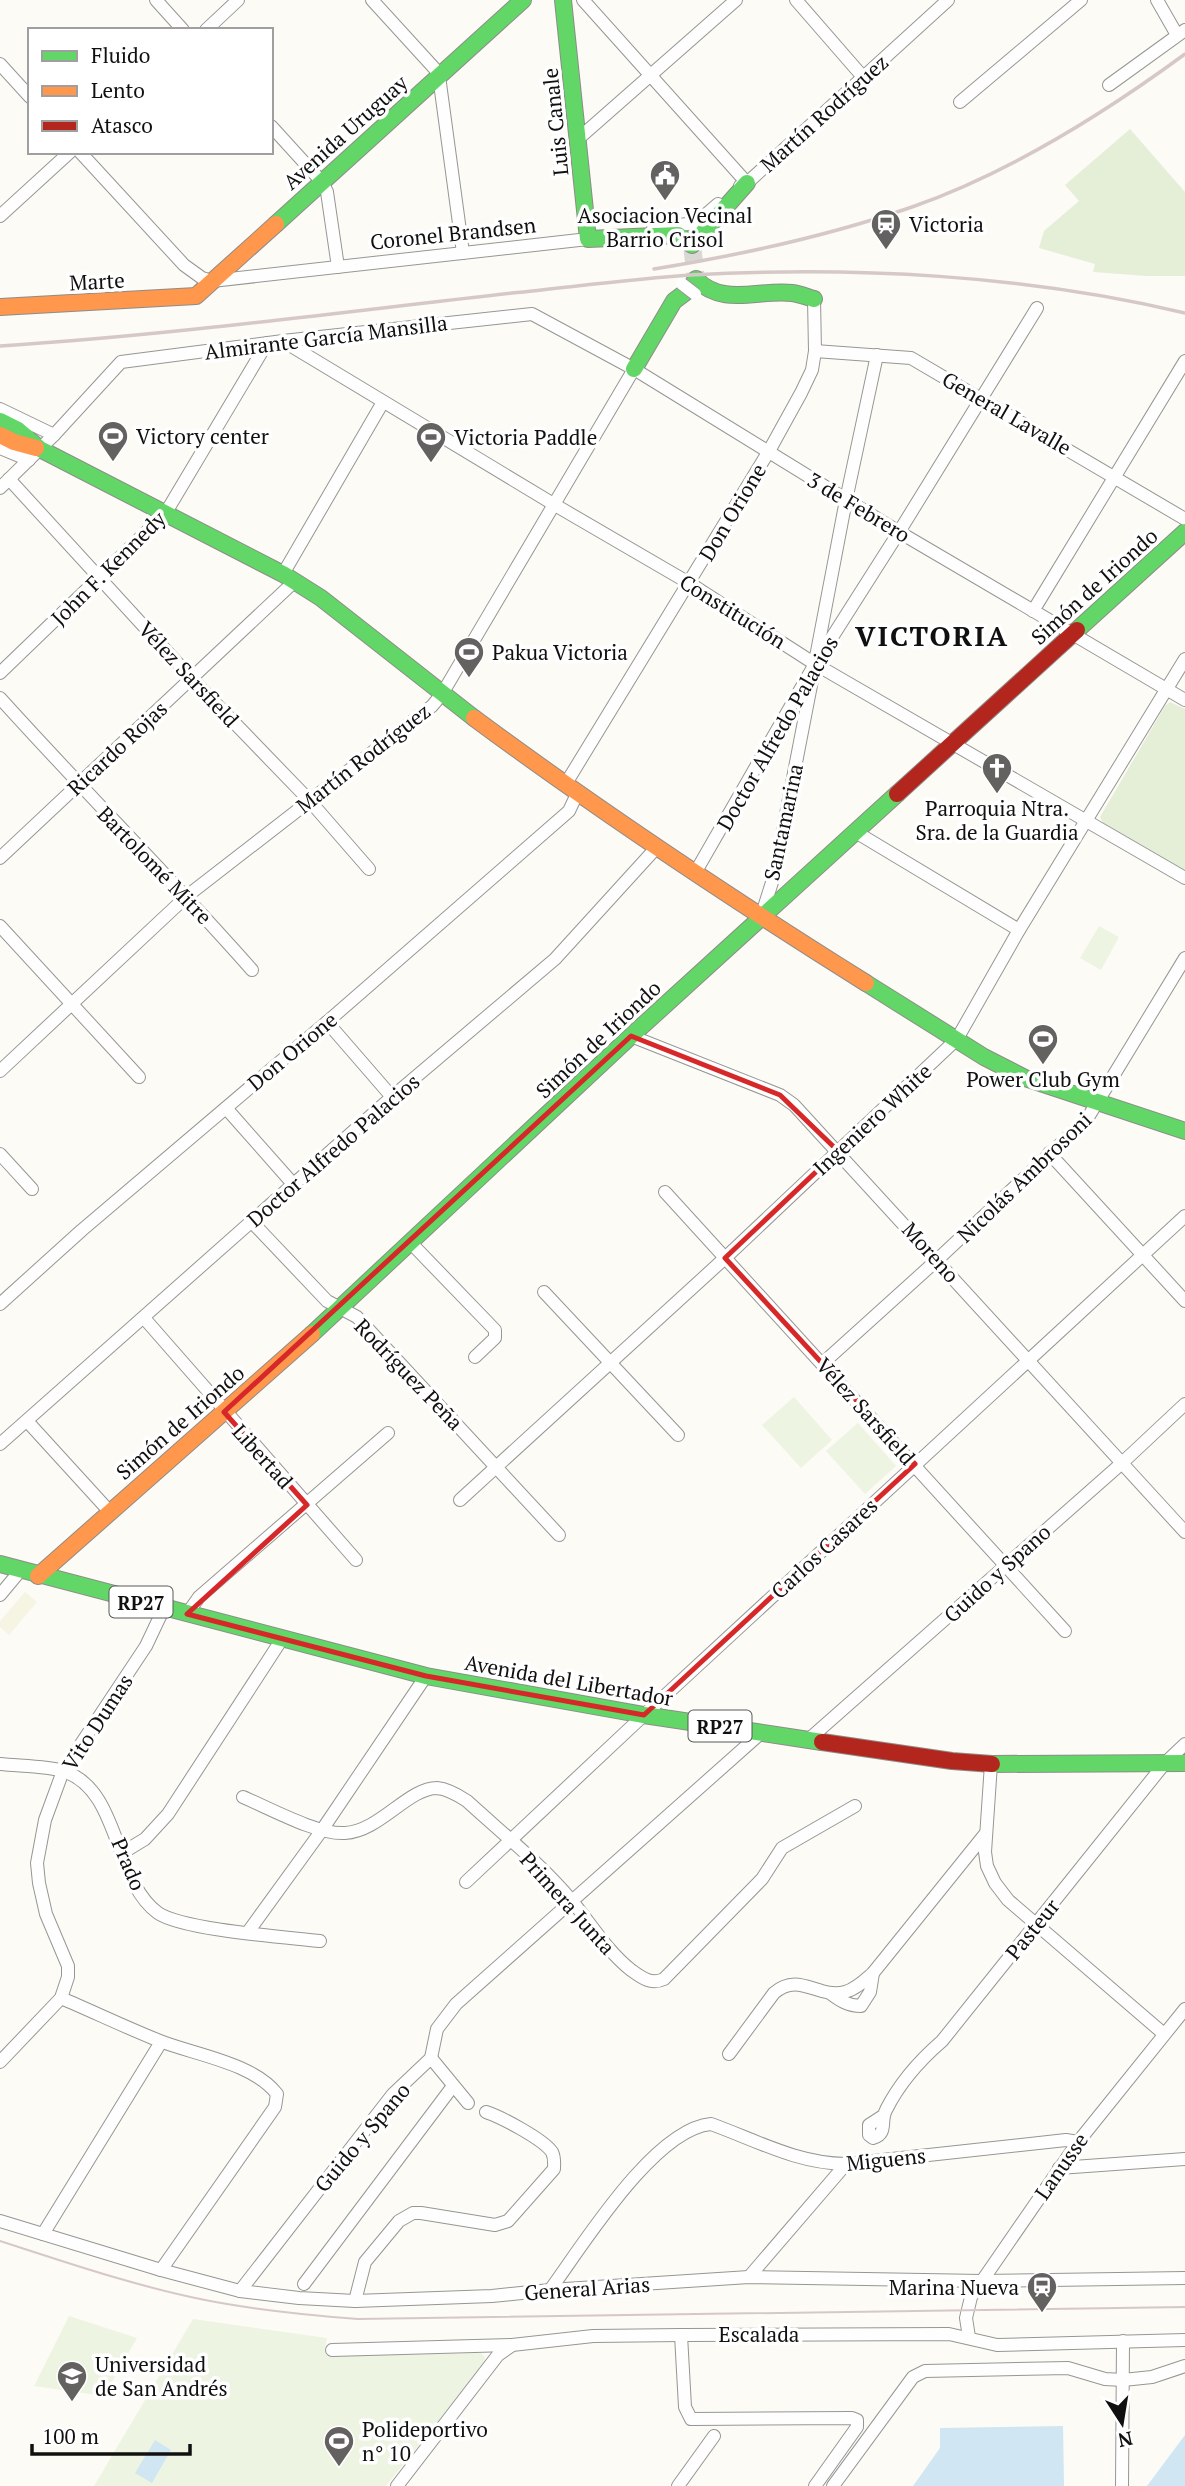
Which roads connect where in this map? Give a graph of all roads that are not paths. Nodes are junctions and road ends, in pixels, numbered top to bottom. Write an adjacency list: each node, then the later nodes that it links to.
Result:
1 (156, 0): 12 (street)
2 (239, 0): 13 (street)
3 (372, 0): 16 (street)
4 (523, 0): 16 (street, Avenida Uruguay)
5 (563, 0): 23 (street, Luis Canale)
6 (583, 0): 17 (street)
7 (736, 0): 17 (street)
8 (796, 0): 18 (street)
9 (948, 0): 18 (street, Martín Rodríguez)
10 (1081, 0): 21 (street)
11 (1157, 0): 14 (street)
12 (181, 28)
13 (208, 28)
14 (1181, 32): 19 (street)
15 (0, 64): 20 (street)
16 (439, 76): 26 (street, Avenida Uruguay); 32 (street)
17 (651, 76): 23 (street); 27 (street)
18 (863, 76): 27 (street, Martín Rodríguez)
19 (1109, 85)
20 (28, 95)
21 (960, 102)
22 (273, 128): 26 (street)
23 (578, 139): 31 (street, Luis Canale)
24 (68, 154): 28 (street)
25 (82, 154): 34 (street)
26 (322, 182): 33 (street); 34 (street, Avenida Uruguay)
27 (747, 183): 29 (street, Martín Rodríguez); 30 (street)
28 (0, 216)
29 (697, 222): 30 (street, Coronel Brandsen)
30 (607, 237): 31 (street, Coronel Brandsen)
31 (588, 239): 32 (street, Coronel Brandsen)
32 (463, 253): 33 (street, Coronel Brandsen)
33 (338, 267): 34 (street, Coronel Brandsen)
34 (212, 281): 35 (street, Avenida Uruguay)
35 (196, 296): 38 (street, Marte)
36 (697, 296): 37 (street); 46 (street, Martín Rodríguez); 46 (street, Martín Rodríguez, bridge)
37 (814, 299): 43 (street, Don Orione); 46 (street)
38 (2, 305)
39 (1037, 308): 47 (street, Doctor Alfredo Palacios)
40 (532, 314): 41 (street, Almirante García Mansilla); 46 (street, 3 de Febrero)
41 (283, 341): 42 (street, Almirante García Mansilla); 48 (street, Constitución)
42 (267, 343): 52 (street, Almirante García Mansilla); 60 (street, John F. Kennedy)
43 (815, 351): 44 (street, General Lavalle); 54 (street, Don Orione)
44 (877, 355): 47 (street, General Lavalle); 58 (street, Santamarina)
45 (1185, 361): 56 (street)
46 (634, 369): 54 (street, 3 de Febrero); 59 (street, Martín Rodríguez)
47 (982, 398): 56 (street, General Lavalle); 62 (street, Doctor Alfredo Palacios)
48 (383, 402): 59 (street, Constitución); 64 (street, Ricardo Rojas)
49 (0, 409): 52 (street)
50 (0, 421): 55 (street)
51 (0, 435): 55 (street)
52 (54, 435): 55 (street)
53 (0, 449): 55 (street)
54 (769, 452): 58 (street, 3 de Febrero); 66 (street, Don Orione)
55 (35, 454): 57 (street); 60 (street)
56 (1116, 477): 61 (street, General Lavalle); 67 (street)
57 (4, 484): 65 (street, Vélez Sarsfield)
58 (846, 500): 62 (street, 3 de Febrero); 70 (street, Santamarina)
59 (555, 505): 66 (street, Constitución); 74 (street, Martín Rodríguez)
60 (166, 514): 64 (street); 65 (street, John F. Kennedy)
61 (1185, 519)
62 (899, 532): 67 (street, 3 de Febrero); 70 (street, Doctor Alfredo Palacios)
63 (1185, 532): 68 (street, Simón de Iriondo)
64 (289, 577): 72 (street, Ricardo Rojas); 74 (street)
65 (99, 578): 71 (street, John F. Kennedy); 72 (street, Vélez Sarsfield)
66 (689, 583): 70 (street, Constitución); 79 (street, Don Orione)
67 (1033, 611): 68 (street, 3 de Febrero)
68 (1073, 635): 73 (street, 3 de Febrero); 77 (street, Simón de Iriondo)
69 (1185, 659): 73 (street, Ingeniero White)
70 (815, 664): 77 (street, Constitución); 86 (street, Doctor Alfredo Palacios); 89 (street, Santamarina)
71 (0, 673)
72 (192, 679): 78 (street, Ricardo Rojas); 80 (street, Vélez Sarsfield)
73 (1167, 689): 76 (street, 3 de Febrero); 81 (street, Ingeniero White)
74 (442, 694): 79 (street); 80 (street, Martín Rodríguez)
75 (0, 698): 78 (street, Bartolomé Mitre)
76 (1185, 700)
77 (951, 744): 81 (street, Constitución); 82 (street, Simón de Iriondo)
78 (78, 785): 84 (street, Ricardo Rojas); 88 (street, Bartolomé Mitre)
79 (571, 789): 83 (street); 95 (street, Don Orione)
80 (309, 800): 85 (street, Vélez Sarsfield); 88 (street, Martín Rodríguez)
81 (1087, 820): 87 (street, Constitución); 91 (street, Ingeniero White)
82 (854, 831): 89 (street, Simón de Iriondo); 91 (street)
83 (657, 848): 86 (street); 100 (street, Doctor Alfredo Palacios)
84 (0, 858)
85 (369, 869)
86 (695, 873): 89 (street)
87 (1185, 878)
88 (187, 896): 93 (street, Bartolomé Mitre); 94 (street, Martín Rodríguez)
89 (761, 917): 96 (street, Simón de Iriondo); 97 (street)
90 (0, 926): 94 (street)
91 (1019, 930): 97 (street, Ingeniero White)
92 (1185, 958): 101 (street, Nicolás Ambrosoni)
93 (252, 970)
94 (73, 1003): 98 (street, Martín Rodríguez); 99 (street)
95 (327, 1022): 100 (street); 102 (street, Don Orione)
96 (631, 1035): 104 (street, Moreno); 112 (street, Simón de Iriondo)
97 (957, 1039): 101 (street); 104 (street, Ingeniero White)
98 (0, 1071)
99 (139, 1077)
100 (392, 1097): 107 (street, Doctor Alfredo Palacios)
101 (1098, 1103): 103 (street); 105 (street, Nicolás Ambrosoni)
102 (226, 1108): 107 (street); 118 (street, Don Orione)
103 (1185, 1131)
104 (838, 1151): 114 (street, Ingeniero White); 115 (street, Moreno)
105 (1049, 1153): 113 (street); 115 (street, Nicolás Ambrosoni)
106 (0, 1154): 108 (street)
107 (294, 1185): 111 (street, Doctor Alfredo Palacios)
108 (32, 1189)
109 (665, 1192): 114 (street, Vélez Sarsfield)
110 (1185, 1216): 113 (street, Carlos Casares)
111 (251, 1222): 119 (street, Rodríguez Peña); 120 (street, Doctor Alfredo Palacios)
112 (411, 1243): 119 (street, Simón de Iriondo); 121 (street)
113 (1143, 1256): 117 (street); 122 (street, Carlos Casares)
114 (725, 1258): 123 (street, Ingeniero White); 124 (street, Vélez Sarsfield)
115 (937, 1260): 122 (street, Moreno); 124 (street, Nicolás Ambrosoni)
116 (544, 1292): 123 (street)
117 (1185, 1301)
118 (0, 1304)
119 (341, 1309): 126 (street, Simón de Iriondo); 133 (street, Rodríguez Peña)
120 (144, 1318): 126 (street, Libertad); 127 (street, Doctor Alfredo Palacios)
121 (475, 1357)
122 (1029, 1360): 131 (street, Moreno); 132 (street, Carlos Casares)
123 (611, 1363): 129 (street); 133 (street, Ingeniero White)
124 (822, 1363): 132 (street, Vélez Sarsfield)
125 (1185, 1404): 131 (street, Guido y Spano)
126 (224, 1412): 135 (street, Libertad); 136 (street, Simón de Iriondo)
127 (27, 1421): 130 (street, Doctor Alfredo Palacios); 136 (street)
128 (388, 1433): 135 (street)
129 (678, 1435)
130 (0, 1444)
131 (1122, 1463): 137 (street, Moreno); 141 (street, Guido y Spano)
132 (915, 1464): 141 (street, Vélez Sarsfield); 150 (street, Carlos Casares)
133 (497, 1468): 134 (street, Ingeniero White); 138 (street, Rodríguez Peña)
134 (460, 1500)
135 (307, 1505): 139 (street, Libertad); 146 (street)
136 (110, 1512): 143 (street, Simón de Iriondo)
137 (1185, 1532)
138 (559, 1535)
139 (356, 1560)
140 (0, 1564): 142 (street, Avenida del Libertador / RP27)
141 (1007, 1565): 147 (street, Vélez Sarsfield); 152 (street, Guido y Spano)
142 (20, 1571): 143 (street, Avenida del Libertador / RP27); 144 (street)
143 (38, 1576): 145 (street, Avenida del Libertador / RP27)
144 (0, 1595)
145 (164, 1608): 146 (street, Avenida del Libertador / RP27); 158 (street, Vito Dumas)
146 (187, 1614): 148 (street, Avenida del Libertador / RP27)
147 (1065, 1631)
148 (282, 1639): 149 (street, Avenida del Libertador / RP27); 164 (street)
149 (426, 1676): 150 (street, Avenida del Libertador / RP27); 161 (street)
150 (644, 1715): 151 (street, Avenida del Libertador / RP27); 163 (street, Carlos Casares)
151 (761, 1733): 152 (street, Avenida del Libertador / RP27); 166 (street)
152 (808, 1740): 157 (street, Avenida del Libertador / RP27)
153 (1185, 1744): 154 (street, Pasteur)
154 (1165, 1763): 155 (street, Avenida del Libertador / RP27); 157 (street, Avenida del Libertador / RP27); 167 (street, Pasteur)
155 (1185, 1763)
156 (0, 1764): 158 (street, Prado)
157 (990, 1764): 162 (street)
158 (63, 1771): 164 (street, Prado); 172 (street, Vito Dumas)
159 (243, 1797): 161 (street, Primera Junta)
160 (855, 1806): 166 (street, Primera Junta)
161 (322, 1830): 163 (street, Primera Junta); 168 (street)
162 (986, 1833): 167 (street); 170 (street)
163 (510, 1840): 165 (street, Carlos Casares); 166 (street, Primera Junta)
164 (122, 1853): 168 (street, Prado)
165 (466, 1882)
166 (571, 1899): 177 (street)
167 (1035, 1925): 174 (street); 182 (street, Pasteur)
168 (248, 1932): 169 (street, Prado)
169 (320, 1941)
170 (873, 1973): 171 (street); 171 (street)
171 (830, 1993): 176 (street)
172 (61, 1998): 175 (street); 178 (street)
173 (1185, 2009): 174 (street, Lanusse)
174 (1164, 2034): 183 (street, Lanusse)
175 (161, 2042): 188 (street); 189 (street)
176 (729, 2054)
177 (431, 2059): 179 (street); 195 (street, Guido y Spano)
178 (0, 2062)
179 (453, 2086): 180 (street); 193 (street)
180 (468, 2103)
181 (486, 2112): 196 (street)
182 (883, 2116)
183 (1078, 2142): 185 (street, Miguens); 186 (street, Lanusse)
184 (1185, 2159): 186 (street)
185 (846, 2164): 190 (street); 194 (street, Miguens)
186 (1059, 2168): 192 (street, Lanusse)
187 (0, 2221): 188 (street, General Arias)
188 (43, 2234): 189 (street, General Arias)
189 (161, 2270): 195 (street, General Arias)
190 (749, 2277): 192 (street, General Arias); 194 (street, General Arias)
191 (1185, 2278): 192 (street, General Arias)
192 (982, 2281): 198 (street, Lanusse)
193 (304, 2284)
194 (550, 2290): 196 (street, General Arias)
195 (240, 2291): 196 (street, General Arias)
196 (355, 2301)
197 (681, 2334): 198 (street, Escalada); 201 (street, Escalada); 206 (street)
198 (969, 2337): 200 (street, Escalada)
199 (1185, 2340): 200 (street, Escalada)
200 (1123, 2341): 204 (street)
201 (512, 2345): 202 (street, Escalada); 208 (street)
202 (332, 2350)
203 (1185, 2366): 204 (street)
204 (1123, 2380): 211 (street); 212 (street)
205 (728, 2418): 206 (street); 207 (street); 210 (street)
206 (691, 2419): 207 (street)
207 (714, 2436): 209 (street)
208 (397, 2486)
209 (678, 2486)
210 (815, 2486)
211 (833, 2486)
212 (1122, 2486)

